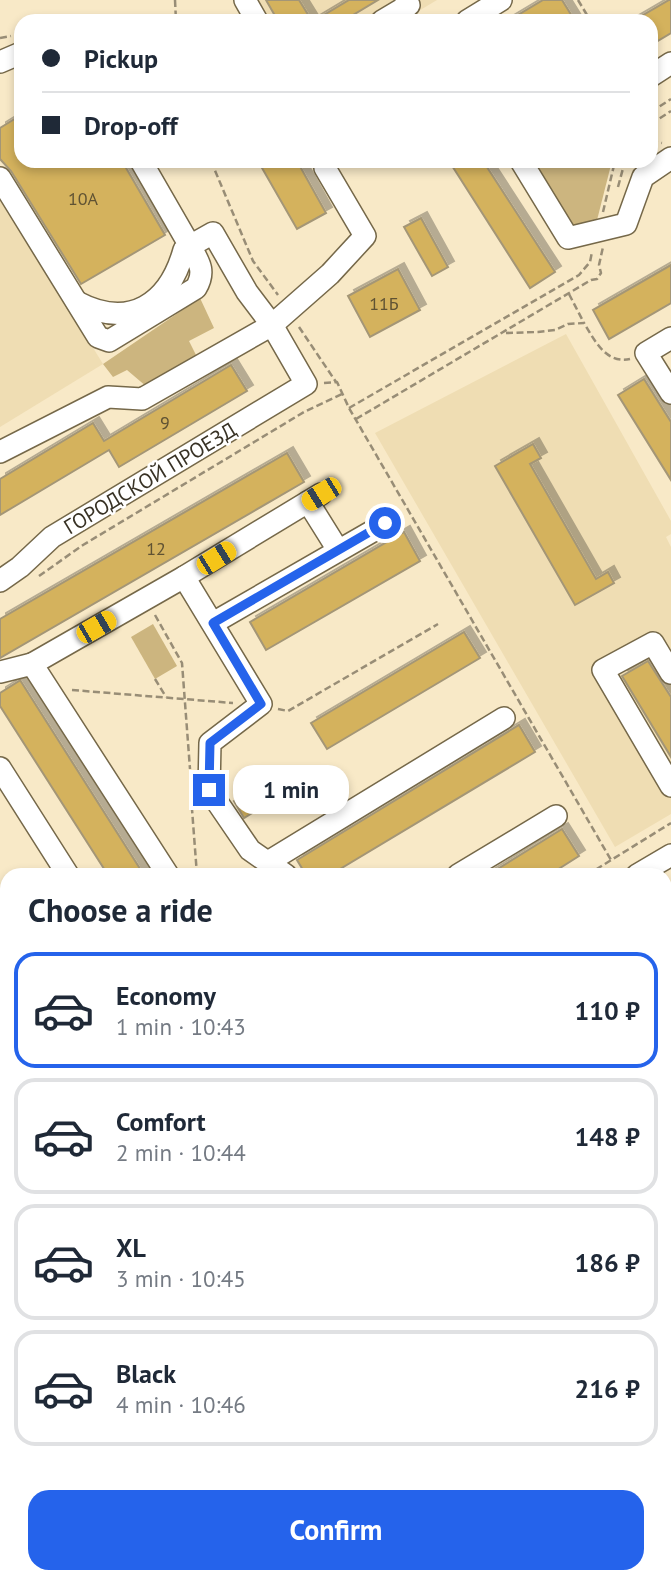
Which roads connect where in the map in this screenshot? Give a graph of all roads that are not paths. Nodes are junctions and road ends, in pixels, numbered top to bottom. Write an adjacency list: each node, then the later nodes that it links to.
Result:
1 (501, 0): 2 (street)
2 (478, 14)
3 (145, 168): 8 (street)
4 (325, 168): 9 (street)
5 (525, 168): 6 (street)
6 (656, 168)
7 (0, 178): 8 (street)
8 (190, 246): 9 (street)
9 (272, 325): 12 (street); 16 (street, ГОРОДСКОЙ ПРОЕЗД)
10 (671, 338): 11 (street)
11 (671, 393)
12 (0, 452)
13 (385, 523): 14 (street)
14 (338, 550): 15 (street); 17 (street)
15 (184, 577): 17 (street); 18 (street)
16 (0, 581)
17 (213, 623): 26 (street)
18 (33, 664): 19 (street); 28 (street)
19 (0, 672)
20 (671, 673): 23 (street)
21 (504, 718): 26 (street)
22 (0, 768): 27 (street)
23 (671, 786)
24 (556, 816): 30 (street)
25 (671, 855): 31 (street)
26 (268, 862): 29 (street)
27 (64, 868)
28 (164, 868)
29 (276, 868)
30 (470, 868)
31 (650, 868)

